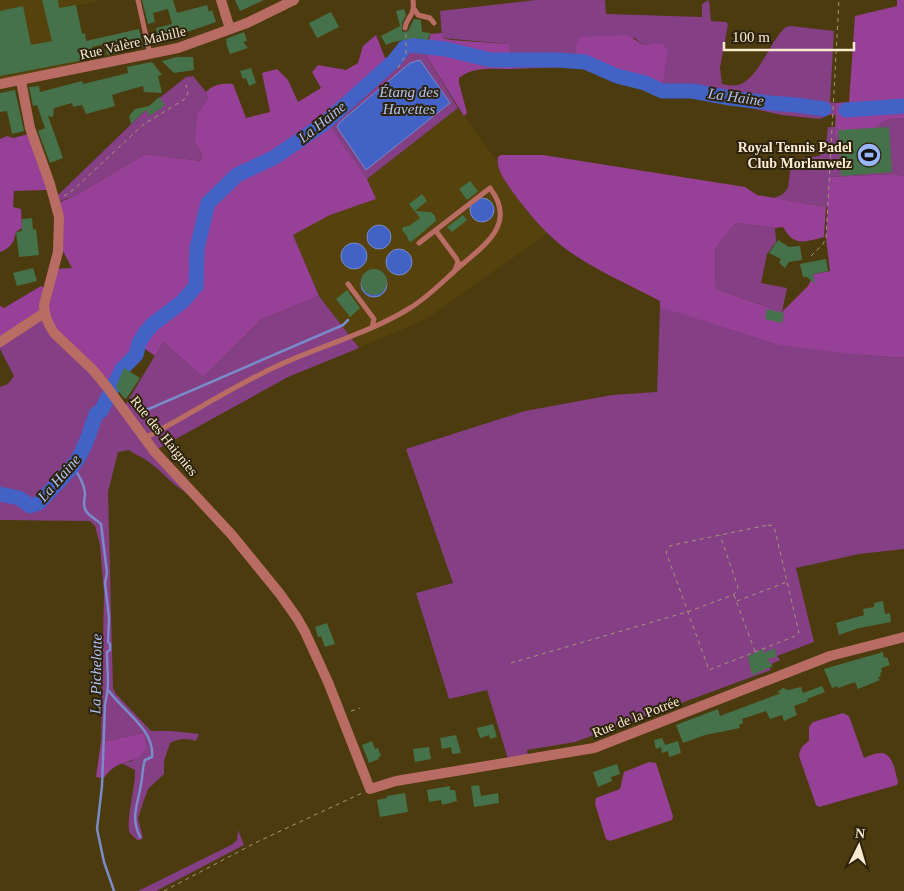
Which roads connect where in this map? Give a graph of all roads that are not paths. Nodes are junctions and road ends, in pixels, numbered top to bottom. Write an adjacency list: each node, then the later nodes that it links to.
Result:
1 (138, 0): 9 (lane)
2 (221, 0): 8 (street)
3 (294, 0): 8 (street, Rue Valère Mabille)
4 (413, 0): 5 (lane)
5 (414, 9): 6 (lane); 7 (lane)
6 (434, 23)
7 (406, 28)
8 (230, 29): 9 (street, Rue Valère Mabille)
9 (150, 54): 10 (street, Rue Valère Mabille)
10 (21, 81): 11 (street, Rue Valère Mabille); 16 (street)
11 (0, 84)
12 (436, 231): 13 (lane); 14 (lane); 14 (lane)
13 (420, 242)
14 (455, 271): 17 (lane)
15 (348, 284): 17 (lane)
16 (44, 313): 18 (street); 19 (street, Rue des Haignies)
17 (372, 328): 19 (lane)
18 (0, 342)
19 (145, 438): 21 (street, Rue des Haignies)
20 (904, 637): 21 (street, Rue de la Potrée)
21 (370, 789)

